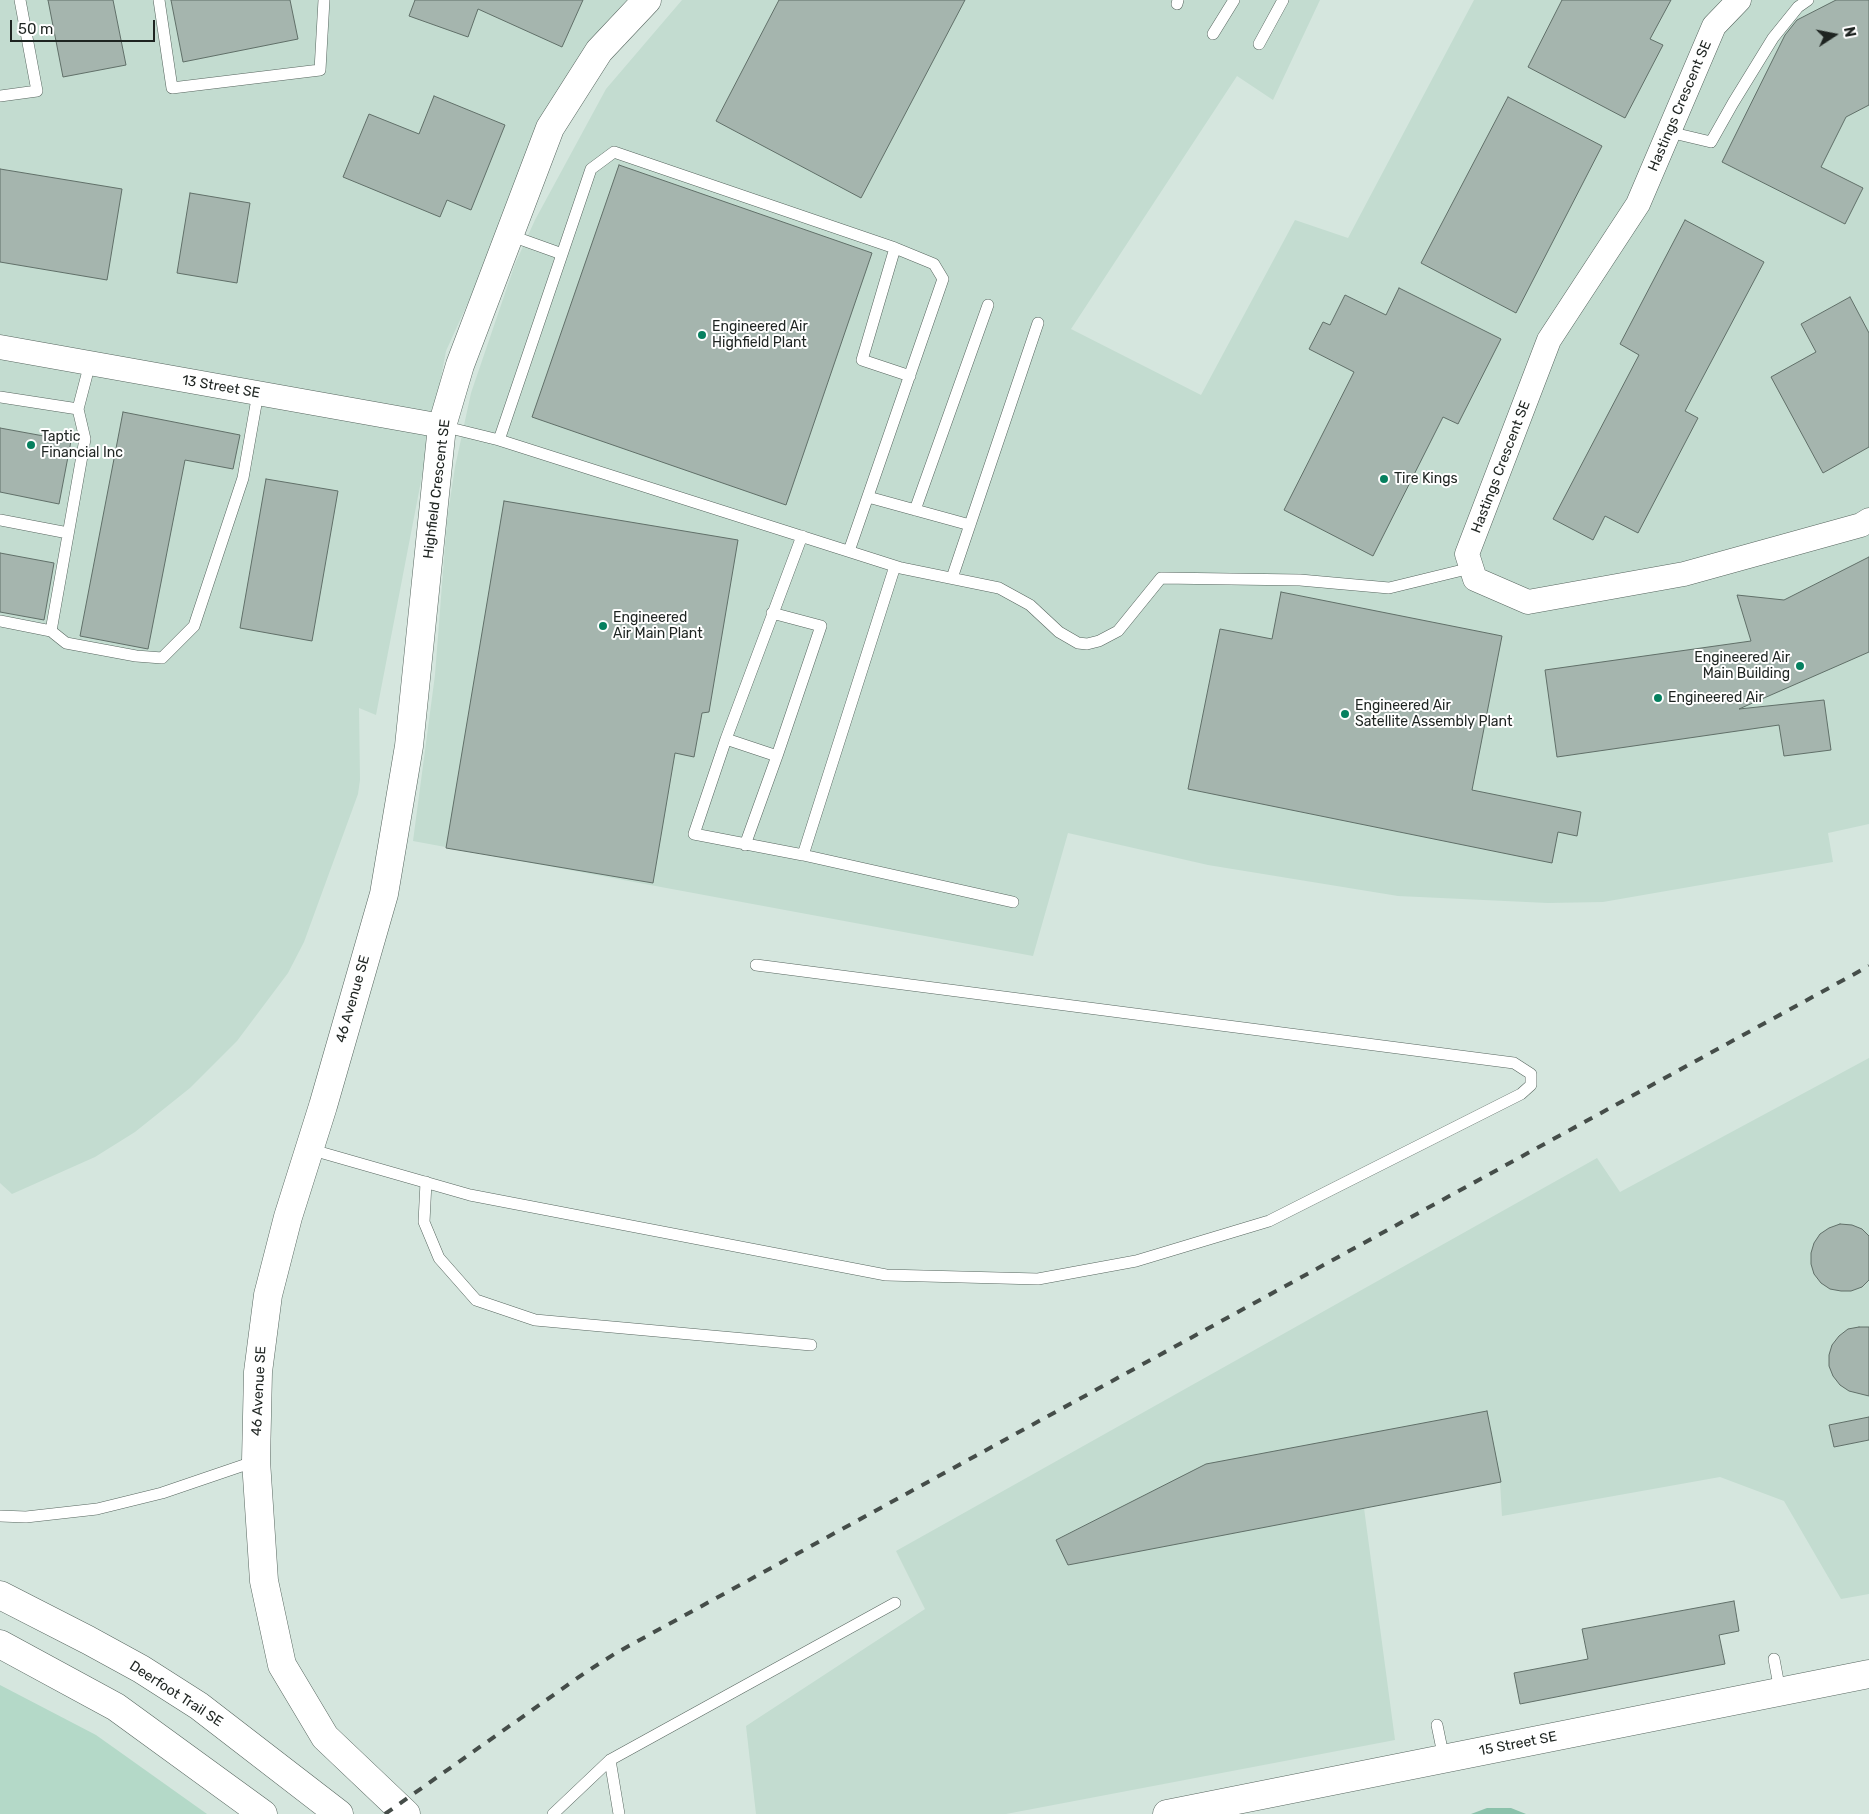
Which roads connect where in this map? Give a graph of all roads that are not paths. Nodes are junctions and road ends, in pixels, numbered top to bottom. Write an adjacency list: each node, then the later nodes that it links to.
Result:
1 (20, 0): 11 (lane)
2 (159, 0): 3 (lane)
3 (324, 0)
4 (647, 0): 13 (main road, Highfield Crescent SE)
5 (1234, 0): 9 (lane)
6 (1283, 0): 10 (lane)
7 (1740, 0): 12 (street, Hastings Crescent SE)
8 (1808, 0): 12 (lane)
9 (1214, 34)
10 (1259, 44)
11 (0, 96)
12 (1669, 132): 35 (street, Hastings Crescent SE)
13 (509, 235): 15 (lane); 24 (main road, Highfield Crescent SE)
14 (895, 248): 15 (lane); 20 (lane); 20 (lane)
15 (562, 254): 25 (lane)
16 (988, 305): 27 (lane)
17 (1038, 322): 30 (lane)
18 (0, 347): 19 (street, 13 Street SE)
19 (90, 363): 21 (street, 13 Street SE); 23 (lane)
20 (910, 376): 26 (lane)
21 (258, 393): 24 (street, 13 Street SE); 39 (lane)
22 (0, 397): 23 (lane)
23 (78, 409): 31 (lane)
24 (442, 426): 25 (lane); 45 (main road, Highfield Crescent SE)
25 (499, 440): 32 (lane)
26 (868, 497): 27 (lane); 33 (lane)
27 (915, 510): 30 (lane)
28 (0, 520): 31 (lane)
29 (1869, 520): 35 (street)
30 (970, 525): 36 (lane)
31 (68, 533): 39 (lane)
32 (802, 536): 33 (lane); 37 (lane)
33 (849, 551): 34 (lane)
34 (895, 566): 36 (lane); 43 (lane)
35 (1471, 568): 36 (lane)
36 (952, 578)
37 (772, 613): 40 (lane); 41 (lane)
38 (0, 621): 39 (lane)
39 (51, 630)
40 (726, 739): 41 (lane); 42 (lane)
41 (777, 756): 42 (lane)
42 (745, 845): 43 (lane)
43 (803, 855): 44 (lane)
44 (1013, 902)
45 (371, 936): 47 (main road, 46 Avenue SE)
46 (756, 965): 48 (lane)
47 (309, 1149): 48 (lane); 50 (main road, 46 Avenue SE)
48 (426, 1182): 49 (lane)
49 (811, 1345)
50 (256, 1462): 51 (lane); 63 (main road, 46 Avenue SE)
51 (0, 1516)
52 (0, 1595): 62 (main road, Deerfoot Trail SE)
53 (894, 1603): 60 (lane)
54 (0, 1644): 61 (main road)
55 (1774, 1659): 57 (lane)
56 (1869, 1674): 57 (main road, 15 Street SE)
57 (1780, 1692): 59 (main road, 15 Street SE)
58 (1437, 1725): 59 (lane)
59 (1444, 1759): 66 (main road, 15 Street SE)
60 (610, 1760): 64 (lane); 65 (lane)
61 (262, 1814)
62 (339, 1814)
63 (405, 1814)
64 (553, 1814)
65 (618, 1814)
66 (1167, 1814)

